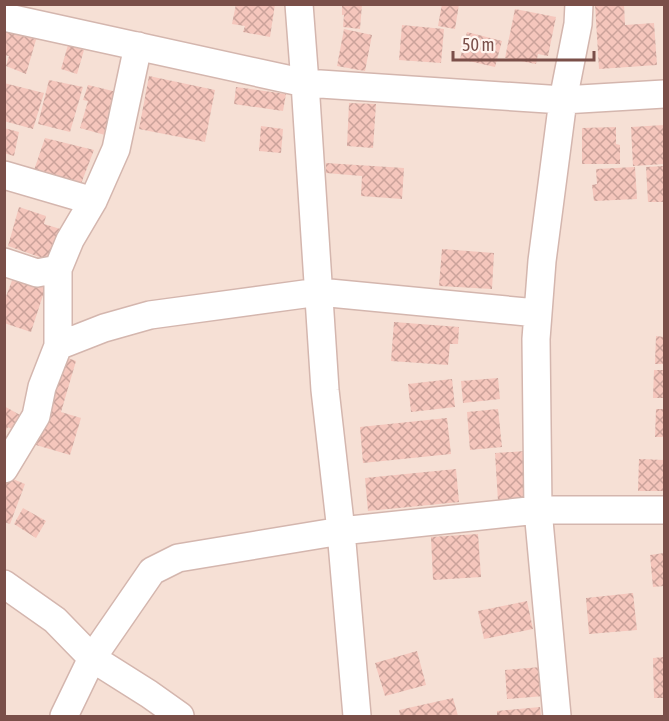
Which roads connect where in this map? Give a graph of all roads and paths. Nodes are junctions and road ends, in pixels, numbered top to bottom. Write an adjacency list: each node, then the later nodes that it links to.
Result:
1 (299, 4): 5 (street)
2 (579, 4): 7 (street)
3 (4, 16): 4 (street)
4 (138, 46): 5 (street); 9 (street)
5 (305, 83): 7 (street); 12 (street)
6 (664, 94): 7 (street)
7 (563, 100): 13 (street)
8 (4, 175): 9 (street)
9 (93, 201): 11 (street)
10 (4, 262): 11 (street)
11 (58, 269): 14 (street)
12 (319, 292): 13 (street); 14 (street); 18 (street)
13 (537, 313): 16 (street)
14 (58, 346): 15 (street)
15 (4, 469)
16 (538, 510): 17 (street); 18 (street); 24 (street)
17 (664, 510)
18 (341, 531): 20 (street); 23 (street)
19 (4, 584): 20 (street)
20 (92, 658): 21 (street); 22 (street)
21 (64, 717)
22 (180, 717)
23 (357, 717)
24 (557, 717)

